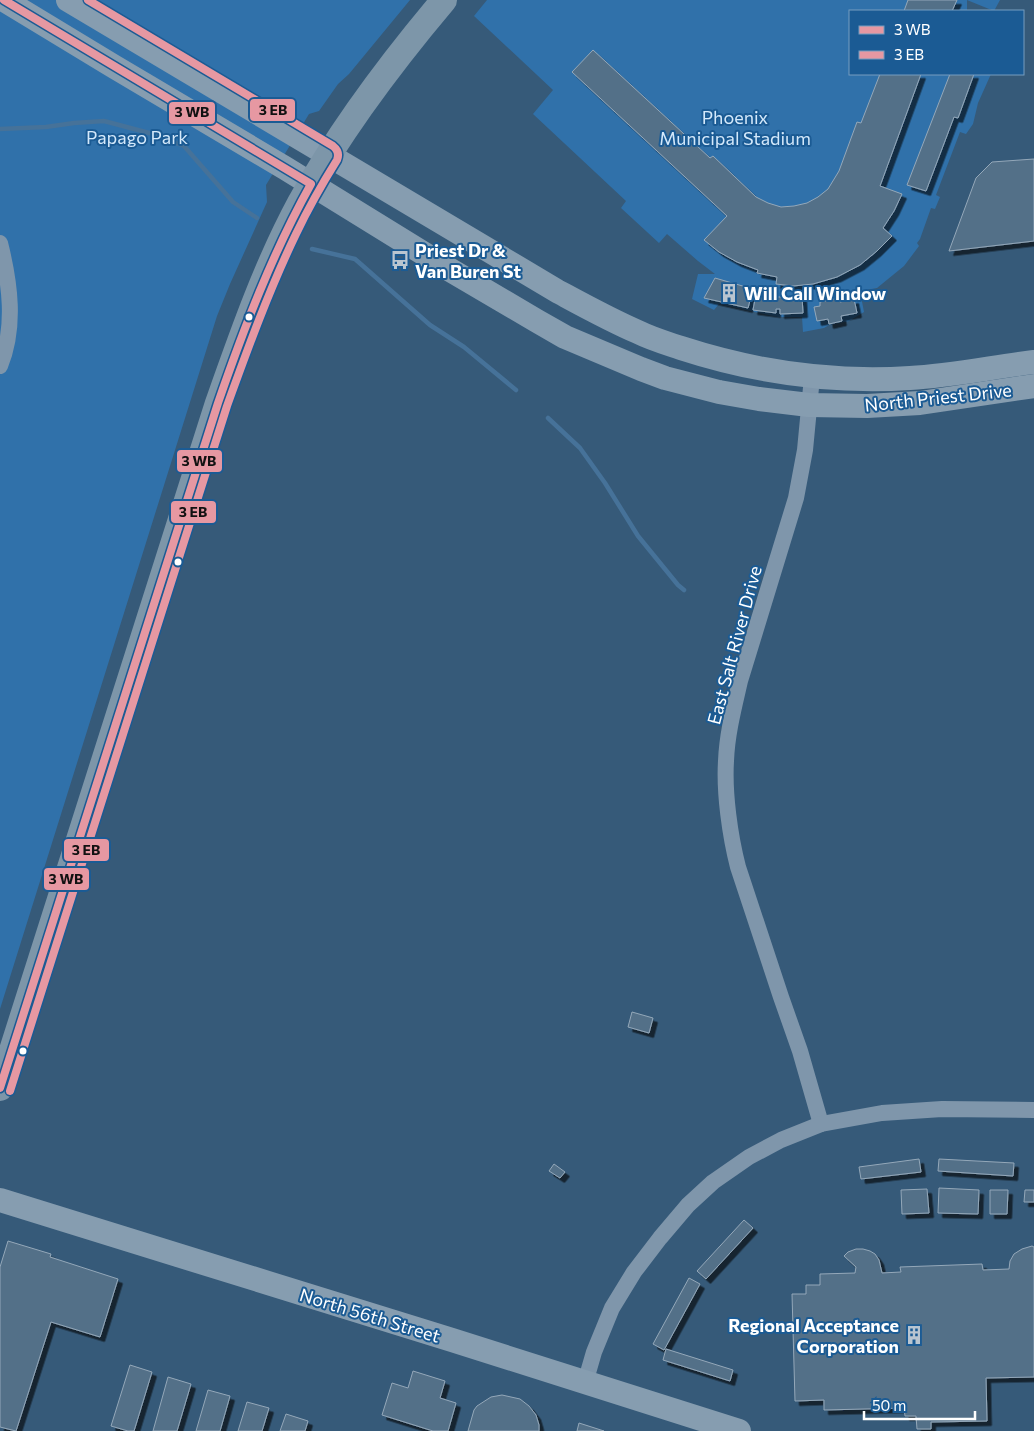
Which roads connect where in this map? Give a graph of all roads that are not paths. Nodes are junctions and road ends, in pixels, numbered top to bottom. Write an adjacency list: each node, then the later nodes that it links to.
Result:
1 (4, 0): 5 (main road, North Priest Drive)
2 (68, 0): 4 (main road, North Priest Drive)
3 (444, 0): 4 (main road)
4 (328, 155): 5 (main road); 9 (main road, North Priest Drive)
5 (311, 184): 11 (main road, North Priest Drive); 12 (main road)
6 (0, 243): 8 (street)
7 (1034, 362): 9 (main road, North Priest Drive)
8 (0, 366)
9 (812, 377): 11 (street, East Salt River Drive)
10 (1034, 386): 11 (main road, North Priest Drive)
11 (809, 406): 14 (street, East Salt River Drive)
12 (0, 1088)
13 (1034, 1110): 14 (street)
14 (821, 1124): 16 (street)
15 (0, 1200): 16 (main road, North 56th Street)
16 (585, 1383): 17 (main road, North 56th Street)
17 (739, 1431)

